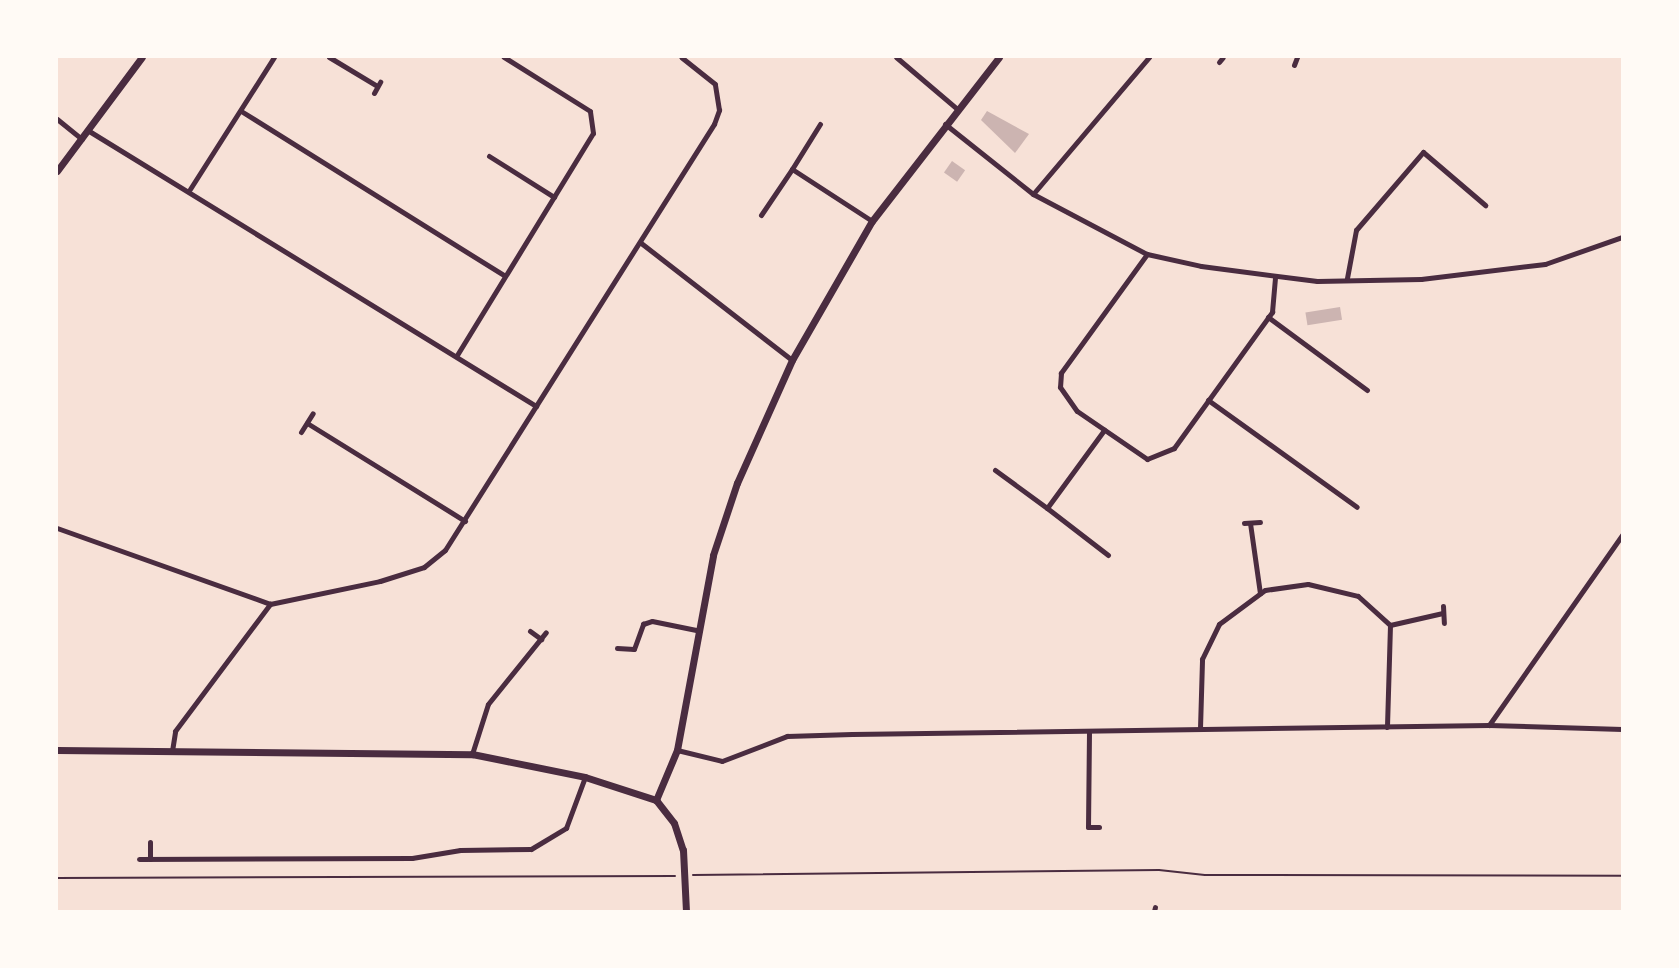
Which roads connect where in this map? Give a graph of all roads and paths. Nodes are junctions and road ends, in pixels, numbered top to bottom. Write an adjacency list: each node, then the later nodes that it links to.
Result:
1 (142, 57): 17 (street)
2 (274, 57): 13 (street)
3 (329, 57): 11 (street)
4 (504, 57): 24 (street)
5 (681, 57): 29 (street)
6 (896, 57): 12 (street)
7 (999, 57): 12 (street)
8 (1149, 57): 23 (street)
9 (1297, 57): 10 (street)
10 (1294, 65)
11 (374, 93)
12 (956, 108): 16 (street)
13 (241, 111): 22 (street); 31 (street)
14 (57, 119): 18 (street)
15 (820, 124): 20 (street)
16 (945, 124): 23 (street); 27 (street)
17 (89, 131): 18 (street); 22 (street)
18 (82, 139): 21 (street)
19 (489, 156): 24 (street)
20 (792, 169): 26 (street); 27 (street)
21 (57, 171)
22 (190, 189): 35 (street)
23 (1033, 194): 30 (street)
24 (554, 197): 31 (street)
25 (1485, 205): 33 (street)
26 (761, 215)
27 (872, 221): 36 (street)
28 (1622, 237): 33 (street)
29 (641, 243): 36 (street); 39 (street)
30 (1147, 254): 32 (street); 42 (street)
31 (503, 275): 35 (street)
32 (1275, 277): 33 (street); 34 (street)
33 (1347, 278)
34 (1268, 317): 37 (street); 38 (street)
35 (457, 356): 39 (street)
36 (792, 360): 57 (street)
37 (1367, 390)
38 (1208, 400): 42 (street); 45 (street)
39 (536, 406): 47 (street)
40 (313, 413): 41 (street)
41 (307, 423): 43 (street); 47 (street)
42 (1104, 430): 46 (street)
43 (301, 432)
44 (995, 470): 46 (street)
45 (1357, 507)
46 (1047, 508): 51 (street)
47 (465, 521): 53 (street)
48 (1260, 522): 52 (street)
49 (57, 528): 53 (street)
50 (1622, 535): 61 (street)
51 (1108, 555)
52 (1260, 593): 55 (street); 63 (street)
53 (270, 604): 68 (street)
54 (1444, 623): 55 (street)
55 (1390, 625): 62 (street)
56 (530, 630): 59 (street)
57 (696, 630): 60 (street); 67 (street)
58 (546, 632): 59 (street)
59 (541, 639): 69 (street)
60 (617, 648)
61 (1490, 725): 62 (street); 64 (street)
62 (1387, 727): 63 (street)
63 (1200, 728): 65 (street)
64 (1622, 729)
65 (1089, 732): 67 (street); 72 (street)
66 (57, 750): 68 (street)
67 (677, 750): 71 (street)
68 (172, 751): 69 (street)
69 (472, 754): 70 (street)
70 (585, 777): 71 (street); 75 (street)
71 (656, 800): 78 (street)
72 (1099, 827)
73 (150, 842): 75 (street)
74 (139, 859): 75 (street)
75 (150, 859)
76 (1622, 876): 77 (path)
77 (57, 878)
78 (686, 911)

